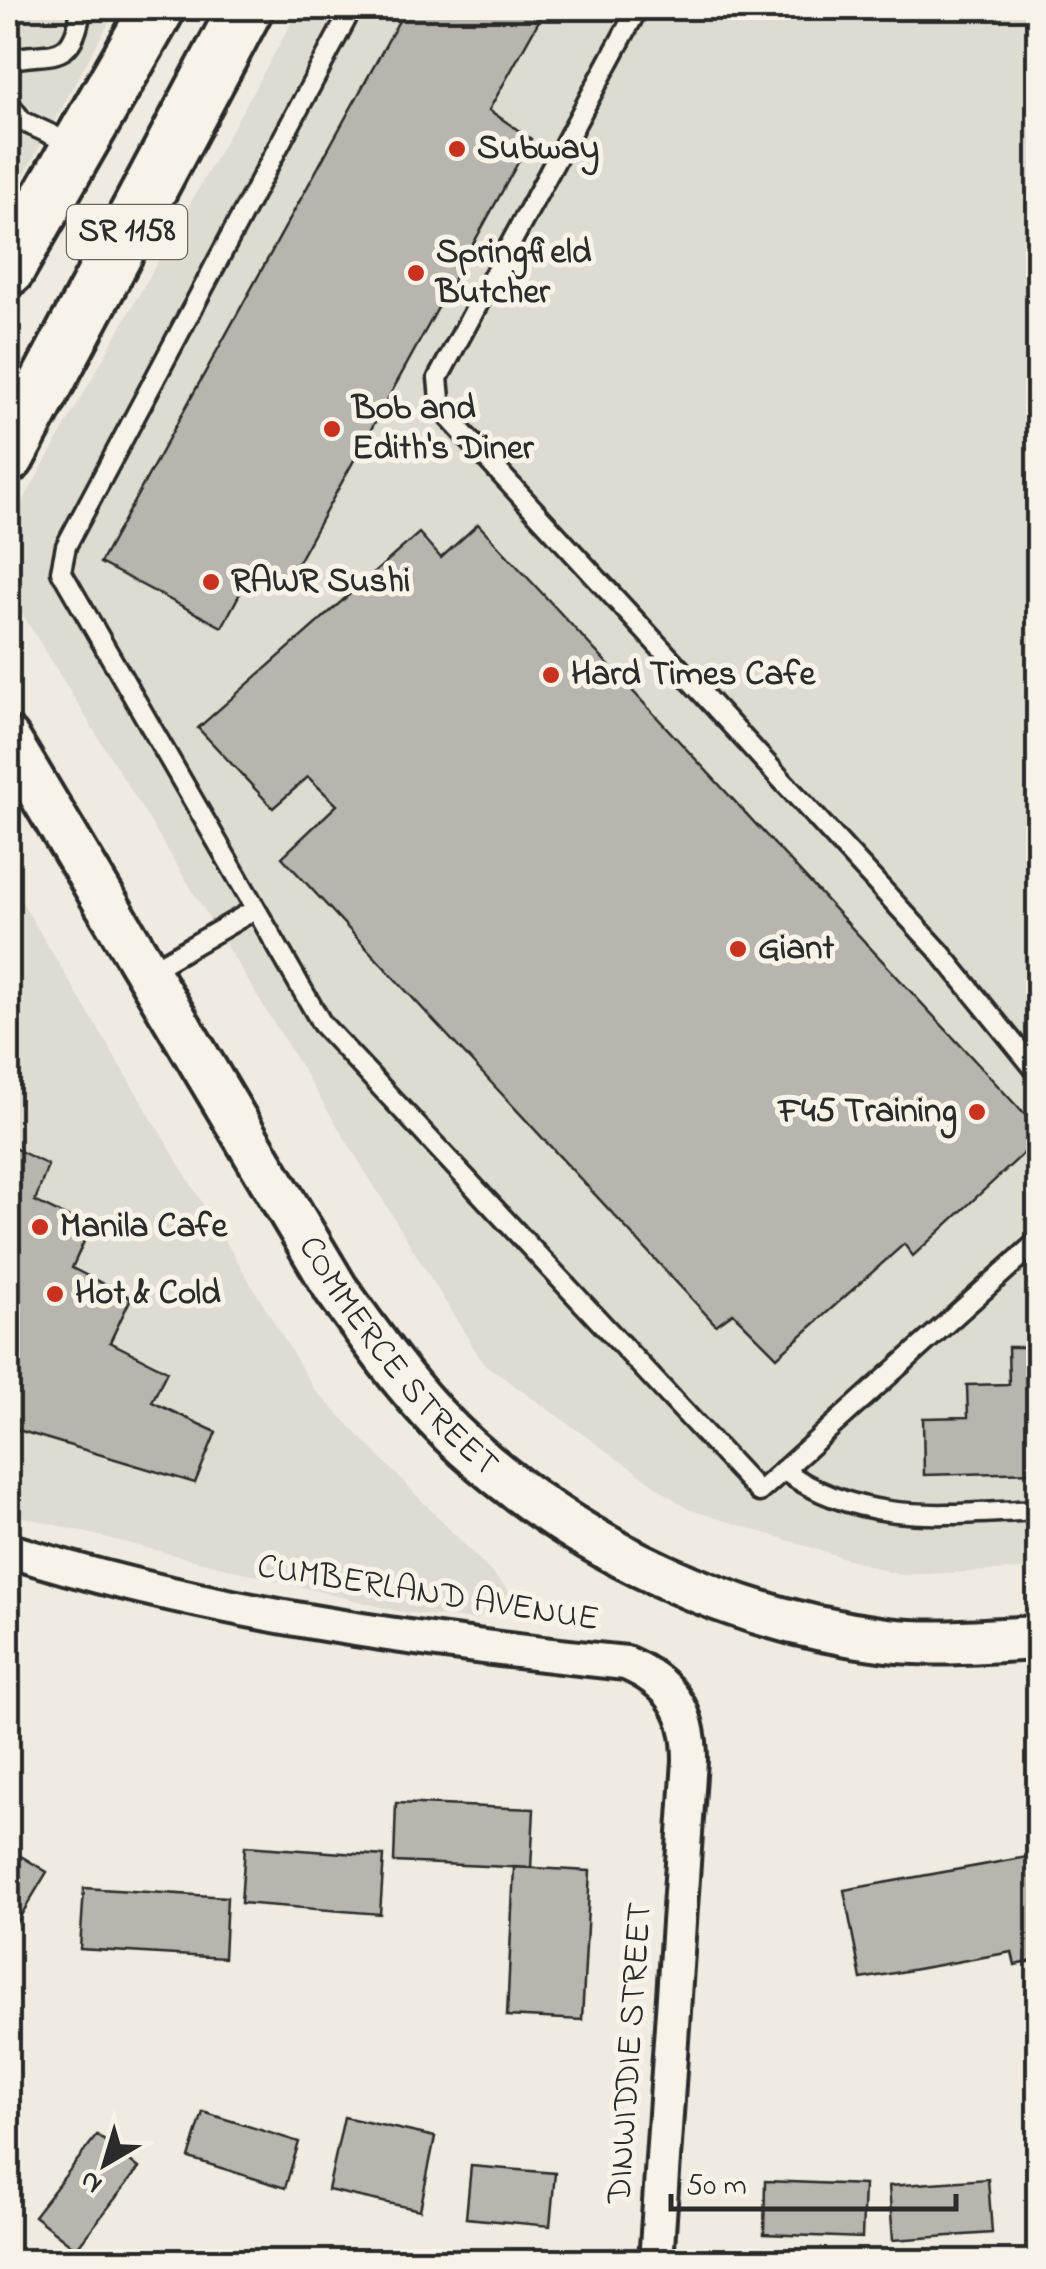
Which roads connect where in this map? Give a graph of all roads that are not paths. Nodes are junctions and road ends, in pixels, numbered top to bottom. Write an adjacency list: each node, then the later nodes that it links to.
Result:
1 (81, 8): 6 (lane)
2 (158, 8): 9 (main road, SR 1158)
3 (246, 8): 11 (main road, SR 1158)
4 (352, 8): 13 (lane)
5 (638, 8): 15 (lane)
6 (8, 62)
7 (8, 102): 8 (lane)
8 (15, 125): 9 (lane)
9 (79, 148): 10 (main road, SR 1158)
10 (8, 269)
11 (8, 456)
12 (8, 739): 14 (street, COMMERCE STREET)
13 (254, 910): 14 (lane); 17 (lane)
14 (148, 971): 20 (street, COMMERCE STREET)
15 (1038, 1073)
16 (1034, 1253): 17 (lane)
17 (783, 1470): 18 (lane)
18 (1038, 1510)
19 (8, 1550): 21 (street, CUMBERLAND AVENUE)
20 (1038, 1638)
21 (684, 1850): 22 (street, DINWIDDIE STREET)
22 (656, 2262)

